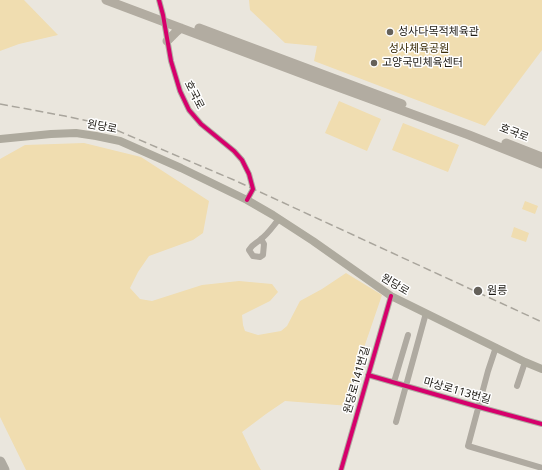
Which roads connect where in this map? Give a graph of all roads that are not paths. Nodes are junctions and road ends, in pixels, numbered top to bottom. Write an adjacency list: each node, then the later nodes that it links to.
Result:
1 (106, 0): 4 (main road, 호국로)
2 (122, 0): 4 (main road, 호국로)
3 (159, 0): 4 (street, 호국로)
4 (164, 18): 5 (main road, 호국로); 6 (street, 호국로); 8 (main road, 호국로)
5 (181, 28): 6 (main road); 9 (main road, 호국로)
6 (167, 40): 10 (street, 호국로)
7 (0, 139): 10 (main road, 원당로)
8 (542, 157)
9 (542, 164)
10 (247, 200): 11 (main road, 원당로)
11 (279, 219): 12 (street); 13 (main road, 원당로)
12 (261, 239)
13 (391, 296): 14 (main road, 원당로); 19 (street, 원당로141번길)
14 (426, 313): 16 (main road, 원당로); 21 (street)
15 (408, 335): 20 (street)
16 (496, 347): 17 (main road, 원당로); 23 (street)
17 (525, 362): 18 (main road, 원당로); 22 (street)
18 (542, 369)
19 (368, 375): 20 (street, 마상로113번길); 29 (street, 원당로141번길)
20 (394, 382): 21 (street, 마상로113번길)
21 (406, 386): 23 (street, 마상로113번길); 24 (street)
22 (517, 386)
23 (479, 407): 25 (street, 마상로113번길); 27 (street)
24 (396, 422)
25 (542, 424)
26 (0, 462): 28 (highway)
27 (542, 468)
28 (4, 470)
29 (341, 470)

